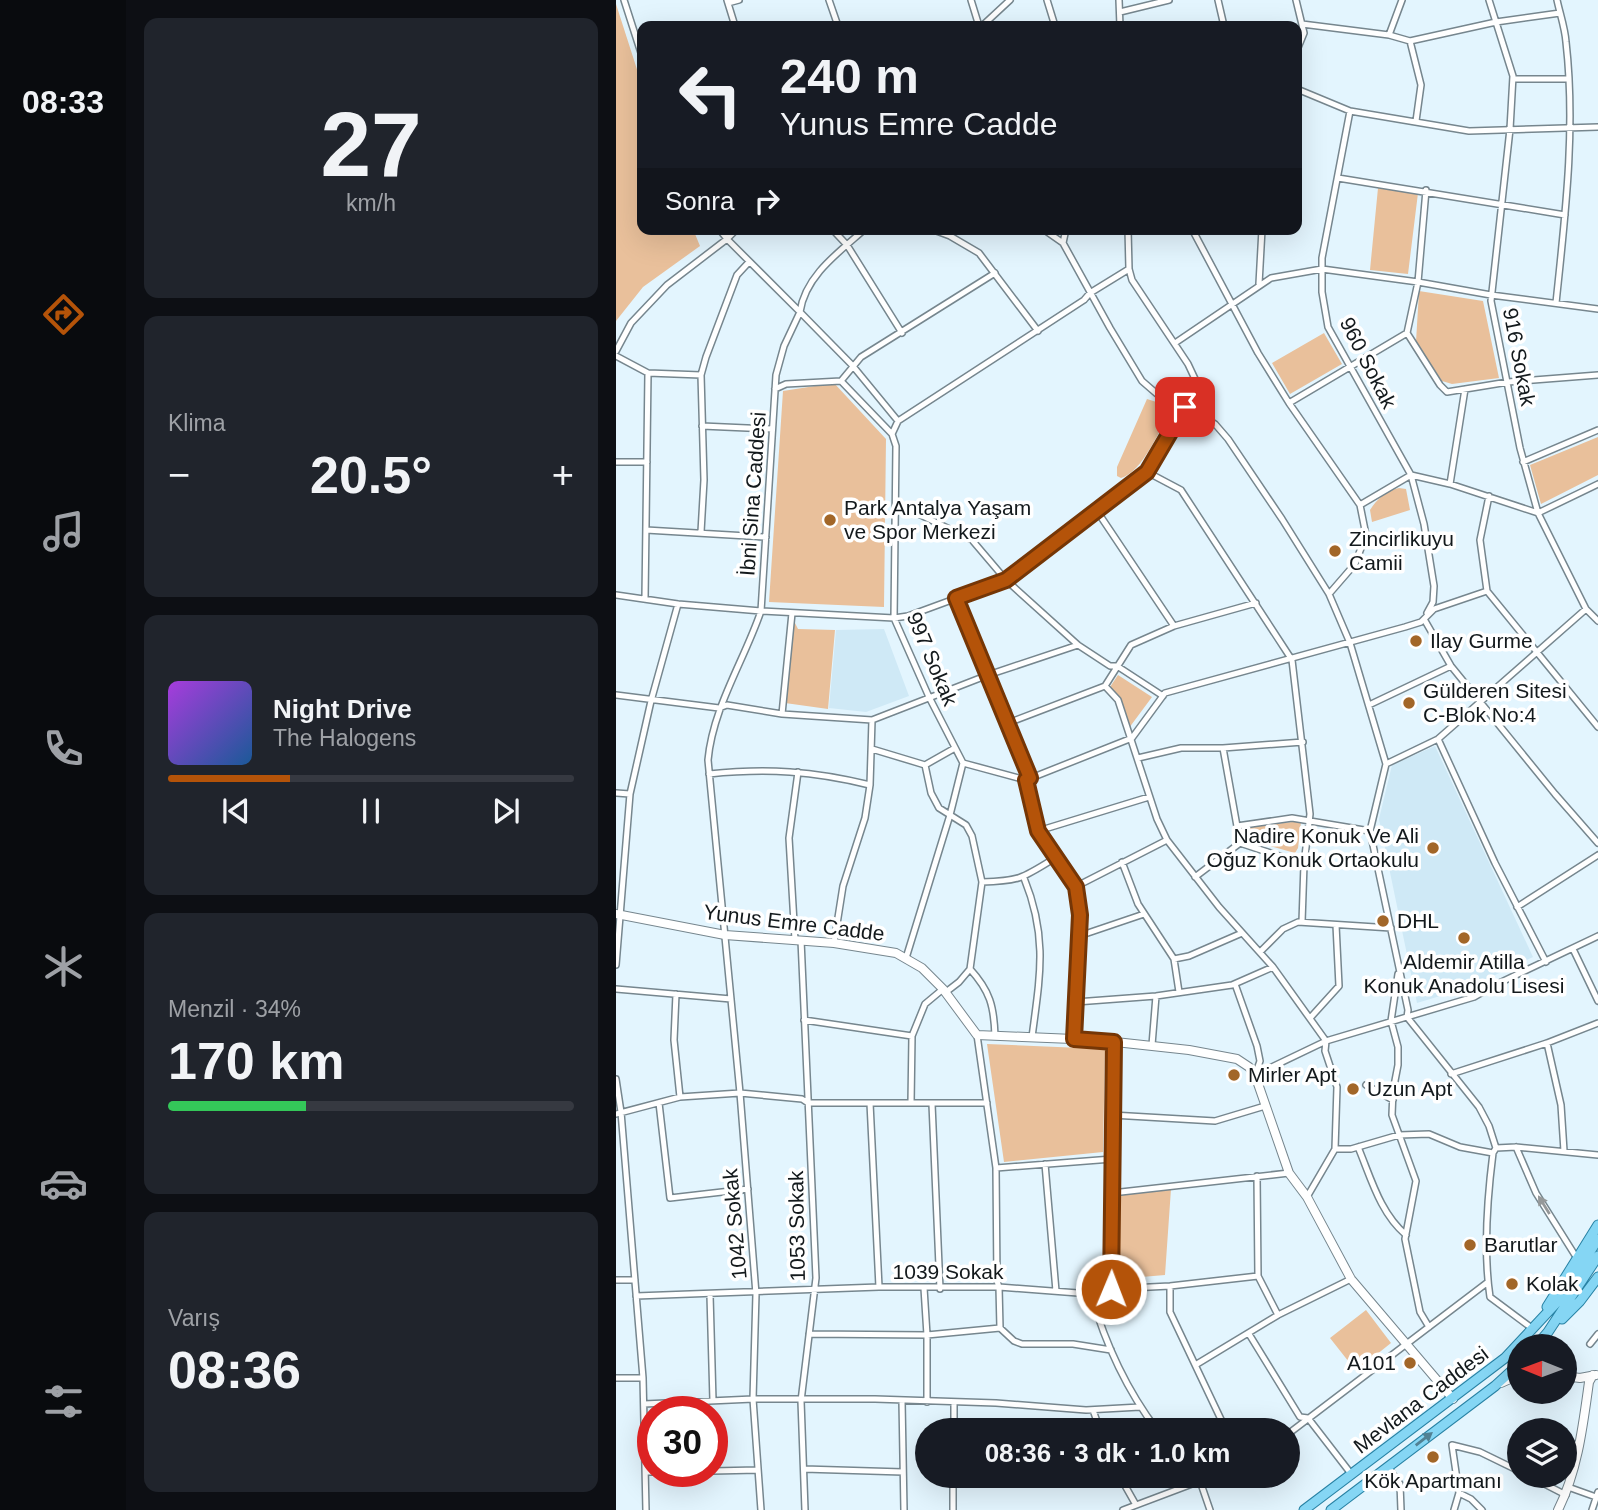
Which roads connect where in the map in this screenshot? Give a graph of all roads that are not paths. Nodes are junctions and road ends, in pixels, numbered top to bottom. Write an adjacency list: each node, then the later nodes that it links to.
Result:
1 (624, 0): 29 (street)
2 (739, 0): 14 (street)
3 (829, 0): 18 (street)
4 (971, 0): 19 (street)
5 (1010, 0): 20 (street)
6 (1047, 0): 21 (street)
7 (1119, 0): 15 (street)
8 (1169, 0): 15 (street)
9 (1218, 0): 23 (street)
10 (1296, 0): 24 (street)
11 (1402, 0): 27 (street)
12 (1489, 0): 25 (street, 916 Sokak)
13 (1557, 0): 16 (street)
14 (728, 2): 17 (street)
15 (1119, 12): 22 (street)
16 (1560, 13): 25 (street); 32 (street)
17 (734, 21)
18 (836, 21)
19 (978, 21)
20 (986, 21)
21 (1053, 21)
22 (1120, 21)
23 (1223, 21)
24 (1301, 21)
25 (1496, 22): 30 (street); 31 (street, 916 Sokak)
26 (1302, 24): 27 (street); 28 (street)
27 (1389, 35): 30 (street)
28 (1302, 38)
29 (637, 40)
30 (1410, 41): 35 (street)
31 (1513, 79): 32 (street); 38 (street, 916 Sokak)
32 (1568, 79): 37 (street)
33 (1302, 91): 34 (street)
34 (1350, 111): 35 (street); 39 (street, 960 Sokak)
35 (1416, 121): 38 (street)
36 (1598, 127): 37 (street)
37 (1569, 128): 38 (street); 42 (street)
38 (1510, 129): 41 (street, 916 Sokak)
39 (1338, 178): 40 (street); 58 (street, 960 Sokak)
40 (1426, 190): 41 (street); 60 (street)
41 (1502, 205): 42 (street); 63 (street, 916 Sokak)
42 (1565, 215): 64 (street)
43 (724, 235): 53 (street)
44 (731, 235): 53 (street)
45 (838, 235): 55 (street)
46 (858, 235): 55 (street, İbni Sina Caddesi)
47 (946, 235): 59 (street)
48 (1052, 235): 54 (street)
49 (1065, 235): 54 (street)
50 (1128, 235): 57 (street)
51 (1195, 235): 65 (street)
52 (1262, 235): 61 (street)
53 (727, 239): 56 (street); 72 (street)
54 (1063, 243): 62 (street)
55 (847, 245): 67 (street, İbni Sina Caddesi); 69 (street)
56 (749, 262): 67 (street); 76 (street)
57 (1129, 269): 62 (street); 71 (street)
58 (1322, 269): 60 (street); 61 (street); 74 (street, 960 Sokak)
59 (995, 273): 68 (street); 69 (street)
60 (1418, 282): 63 (street); 70 (street)
61 (1259, 284): 65 (street)
62 (1090, 293): 68 (street); 83 (street)
63 (1491, 295): 64 (street); 79 (street, 916 Sokak)
64 (1556, 303): 66 (street)
65 (1233, 306): 71 (street); 82 (street)
66 (1598, 309)
67 (800, 312): 73 (street); 80 (street, İbni Sina Caddesi)
68 (1038, 331): 85 (street)
69 (902, 333): 73 (street)
70 (1407, 333): 74 (street); 81 (street)
71 (1175, 343): 84 (street)
72 (616, 354): 75 (street)
73 (852, 365): 78 (street); 85 (street)
74 (1349, 366): 82 (street); 94 (street, 960 Sokak)
75 (648, 373): 76 (street); 91 (street)
76 (701, 375): 86 (street)
77 (1598, 375): 79 (street)
78 (841, 381): 80 (street); 89 (street)
79 (1508, 382): 81 (street); 92 (street, 916 Sokak)
80 (775, 389): 87 (street, İbni Sina Caddesi)
81 (1465, 389): 95 (street)
82 (1289, 403): 100 (street)
83 (1185, 407): 84 (street); 93 (street)
84 (1197, 412): 108 (street)
85 (898, 421): 89 (street)
86 (702, 426): 87 (street); 104 (street)
87 (772, 429): 105 (street, İbni Sina Caddesi)
88 (1598, 430): 92 (street)
89 (892, 434): 99 (street, 997 Sokak)
90 (616, 462): 91 (street)
91 (647, 462): 103 (street)
92 (1524, 462): 102 (street, 916 Sokak)
93 (1147, 472): 101 (street); 112 (street)
94 (1411, 475): 95 (street); 100 (street); 118 (street, 960 Sokak)
95 (1450, 484): 98 (street)
96 (1596, 485): 97 (street); 102 (street)
97 (1598, 495)
98 (1489, 496): 102 (street); 107 (street)
99 (896, 503): 106 (street); 117 (street, 997 Sokak)
100 (1360, 505): 108 (street)
101 (1097, 511): 106 (street); 120 (street)
102 (1538, 513): 114 (street, 916 Sokak)
103 (646, 530): 104 (street); 110 (street)
104 (701, 531): 105 (street)
105 (766, 537): 115 (street, İbni Sina Caddesi)
106 (1006, 580): 111 (street); 122 (street)
107 (1487, 591): 118 (street); 123 (street)
108 (1329, 594): 121 (street)
109 (616, 595): 110 (street)
110 (645, 598): 113 (street)
111 (956, 598): 117 (street); 127 (street)
112 (1256, 603): 120 (street); 124 (street)
113 (678, 604): 115 (street); 132 (street)
114 (1586, 609): 119 (street, 916 Sokak); 123 (street)
115 (761, 611): 116 (street); 135 (street, İbni Sina Caddesi)
116 (792, 613): 117 (street); 136 (street)
117 (894, 618): 131 (street, 997 Sokak)
118 (1424, 619): 121 (street); 126 (street)
119 (1598, 621)
120 (1174, 626): 125 (street)
121 (1350, 643): 124 (street); 134 (street)
122 (1078, 645): 125 (street); 127 (street)
123 (1536, 652): 133 (street); 139 (street)
124 (1292, 660): 130 (street); 142 (street)
125 (1117, 666): 128 (street); 130 (street)
126 (1451, 666): 133 (street); 134 (street)
127 (988, 675): 131 (street); 138 (street)
128 (1105, 686): 138 (street); 140 (street)
129 (616, 695): 132 (street)
130 (1163, 696): 140 (street)
131 (929, 697): 137 (street); 143 (street, 997 Sokak)
132 (651, 701): 135 (street); 155 (street)
133 (1481, 703): 141 (street); 164 (street)
134 (1369, 705): 148 (street)
135 (719, 708): 136 (street); 151 (street, İbni Sina Caddesi)
136 (782, 714): 137 (street)
137 (872, 720): 145 (street)
138 (1009, 723): 152 (street)
139 (1598, 727)
140 (1132, 738): 146 (street); 152 (street)
141 (1438, 739): 148 (street); 173 (street)
142 (1303, 742): 144 (street); 158 (street)
143 (955, 748): 147 (street, 997 Sokak); 149 (street)
144 (1223, 748): 146 (street); 159 (street)
145 (872, 749): 149 (street); 153 (street)
146 (1138, 758): 156 (street)
147 (963, 763): 152 (street); 157 (street)
148 (1386, 764): 161 (street)
149 (925, 765): 157 (street)
150 (797, 772): 151 (street); 153 (street); 183 (street, 1053 Sokak)
151 (709, 774): 180 (street, İbni Sina Caddesi)
152 (1028, 779): 160 (street)
153 (870, 785): 184 (street)
154 (616, 793): 155 (street)
155 (630, 794): 174 (street)
156 (1149, 797): 160 (street); 162 (street)
157 (950, 815): 171 (street); 187 (street)
158 (1310, 820): 159 (street); 161 (street); 168 (street)
159 (1237, 826): 163 (street)
160 (1038, 831): 166 (street)
161 (1370, 831): 178 (street)
162 (1167, 840): 167 (street); 169 (street)
163 (1240, 843): 168 (street); 169 (street)
164 (1598, 844)
165 (1598, 855): 173 (street)
166 (1055, 858): 170 (street); 172 (street)
167 (1122, 862): 172 (street); 175 (street)
168 (1304, 864): 176 (street)
169 (1195, 877): 179 (street)
170 (1024, 878): 171 (street); 211 (street)
171 (982, 882): 193 (street)
172 (1076, 887): 181 (street)
173 (1517, 906): 189 (street)
174 (618, 914): 180 (street, Yunus Emre Cadde); 190 (street)
175 (1144, 914): 181 (street); 188 (street)
176 (1302, 922): 177 (street); 186 (street)
177 (1336, 925): 178 (street); 203 (street)
178 (1391, 928): 192 (street)
179 (1242, 933): 186 (street); 188 (street)
180 (725, 935): 183 (street, Yunus Emre Cadde); 200 (street, 1042 Sokak)
181 (1079, 936): 201 (street)
182 (1598, 936): 185 (street)
183 (798, 940): 184 (street, Yunus Emre Cadde); 205 (street, 1053 Sokak)
184 (834, 943): 187 (street, Yunus Emre Cadde)
185 (1573, 949): 189 (street); 202 (street)
186 (1260, 952): 191 (street)
187 (906, 958): 196 (street, Yunus Emre Cadde)
188 (1174, 959): 197 (street)
189 (1546, 962): 204 (street)
190 (616, 965)
191 (1273, 967): 194 (street); 203 (street)
192 (1399, 968): 204 (street); 206 (street)
193 (970, 969): 196 (street); 210 (street)
194 (1235, 984): 197 (street); 218 (street)
195 (616, 989): 198 (street)
196 (944, 991): 208 (street, Yunus Emre Cadde); 209 (street)
197 (1179, 992): 199 (street)
198 (676, 994): 200 (street); 222 (street)
199 (1156, 996): 201 (street); 216 (street)
200 (732, 999): 221 (street, 1042 Sokak)
201 (1076, 1002): 212 (street)
202 (1598, 1002)
203 (1311, 1017): 213 (street)
204 (1407, 1017): 206 (street); 217 (street)
205 (804, 1020): 209 (street); 225 (street, 1053 Sokak)
206 (1391, 1021): 213 (street); 223 (street)
207 (1598, 1023): 215 (street)
208 (977, 1035): 210 (street); 228 (street)
209 (912, 1036): 227 (street)
210 (995, 1036): 211 (street)
211 (1032, 1037): 212 (street)
212 (1074, 1039): 214 (street)
213 (1326, 1041): 218 (street); 236 (street)
214 (1114, 1042): 216 (street); 232 (street)
215 (1547, 1043): 217 (street); 238 (street)
216 (1152, 1045): 218 (street)
217 (1451, 1074): 237 (street)
218 (1255, 1075): 230 (street)
219 (616, 1079): 231 (street)
220 (1366, 1085): 223 (street)
221 (740, 1093): 222 (street); 225 (street); 245 (street, 1042 Sokak)
222 (680, 1097): 224 (street)
223 (1393, 1100): 233 (street)
224 (659, 1103): 231 (street); 245 (street)
225 (808, 1103): 226 (street); 265 (street, 1053 Sokak)
226 (870, 1103): 227 (street); 260 (street)
227 (911, 1103): 229 (street)
228 (987, 1103): 229 (street); 242 (street)
229 (932, 1104): 263 (street)
230 (1265, 1106): 232 (street); 243 (street)
231 (619, 1113): 257 (street)
232 (1112, 1115): 240 (street)
233 (1399, 1135): 234 (street); 237 (street); 249 (street)
234 (1358, 1147): 236 (street); 249 (street)
235 (1516, 1147): 237 (street); 238 (street); 252 (street, one-way to 235)
236 (1335, 1149): 247 (street)
237 (1495, 1151): 258 (street)
238 (1564, 1151): 239 (street)
239 (1598, 1155)
240 (1112, 1159): 241 (street); 246 (street)
241 (1045, 1164): 242 (street); 266 (street)
242 (996, 1168): 261 (street)
243 (1289, 1173): 244 (street); 247 (street)
244 (1257, 1176): 246 (street); 253 (street)
245 (748, 1189): 267 (street, 1042 Sokak)
246 (1112, 1193): 264 (street)
247 (1307, 1197): 255 (street)
248 (1598, 1225): 252 (main road)
249 (1406, 1235): 273 (street)
250 (1598, 1239): 272 (main road, Mevlana Caddesi)
251 (1598, 1256): 276 (main road)
252 (1578, 1260): 272 (main road)
253 (1258, 1276): 259 (street, 1039 Sokak); 271 (street)
254 (1598, 1278): 276 (main road)
255 (1351, 1279): 271 (street); 281 (street)
256 (616, 1280): 257 (street)
257 (635, 1280): 270 (street)
258 (1488, 1282): 273 (street); 275 (street)
259 (1170, 1286): 264 (street, 1039 Sokak); 284 (street)
260 (879, 1287): 262 (street, 1039 Sokak); 265 (street, 1039 Sokak)
261 (999, 1287): 263 (street, 1039 Sokak); 266 (street, 1039 Sokak); 274 (street)
262 (924, 1288): 263 (street, 1039 Sokak); 280 (street)
263 (940, 1289)
264 (1111, 1289): 268 (street, 1039 Sokak)
265 (814, 1290): 267 (street, 1039 Sokak); 277 (street, 1053 Sokak)
266 (1056, 1291): 268 (street, 1039 Sokak)
267 (757, 1294): 269 (street, 1039 Sokak); 294 (street, 1042 Sokak)
268 (1091, 1294): 283 (street)
269 (710, 1295): 270 (street, 1039 Sokak); 293 (street)
270 (636, 1296): 288 (street)
271 (1278, 1315): 278 (street)
272 (1540, 1321): 275 (main road, Mevlana Caddesi)
273 (1429, 1326): 281 (street)
274 (1000, 1328): 280 (street); 283 (street)
275 (1533, 1329): 295 (main road, Mevlana Caddesi)
276 (1548, 1332)
277 (809, 1334): 280 (street); 297 (street, 1053 Sokak)
278 (1249, 1334): 284 (street); 307 (street)
279 (1598, 1334): 282 (street)
280 (927, 1335): 299 (street)
281 (1407, 1343): 295 (street); 307 (street)
282 (1590, 1344)
283 (1111, 1350): 301 (street)
284 (1197, 1364): 306 (street)
285 (1507, 1375): 291 (main road, Mevlana Caddesi)
286 (1596, 1375): 289 (street); 309 (street)
287 (616, 1378): 288 (street)
288 (643, 1378): 292 (street)
289 (1577, 1378)
290 (1507, 1380): 291 (street)
291 (1495, 1386): 311 (main road, Mevlana Caddesi, one-way to 291)
292 (644, 1396)
293 (713, 1396)
294 (753, 1399): 296 (street); 297 (street); 313 (street, 1042 Sokak)
295 (1453, 1399): 316 (main road, Mevlana Caddesi)
296 (728, 1400)
297 (801, 1401): 298 (street); 312 (street, 1053 Sokak)
298 (902, 1401): 299 (street); 315 (street)
299 (927, 1402): 300 (street)
300 (954, 1402): 302 (street); 303 (street)
301 (1140, 1407): 302 (street); 305 (street)
302 (1093, 1410): 304 (street)
303 (954, 1418)
304 (1096, 1418)
305 (1148, 1418)
306 (1221, 1418)
307 (1308, 1418): 308 (street); 316 (street)
308 (1300, 1424)
309 (1579, 1444): 323 (street)
310 (1507, 1465): 324 (street)
311 (1388, 1467): 335 (main road, Mevlana Caddesi); 336 (street)
312 (804, 1469): 315 (street); 329 (street, 1053 Sokak)
313 (758, 1470): 314 (street); 328 (street, 1042 Sokak)
314 (728, 1471)
315 (904, 1472): 330 (street)
316 (1352, 1475): 334 (main road, Mevlana Caddesi)
317 (646, 1487): 327 (street)
318 (953, 1488): 331 (street)
319 (1126, 1488): 326 (street)
320 (1182, 1488): 326 (street)
321 (1202, 1488): 333 (street)
322 (1560, 1488): 323 (street)
323 (1567, 1491): 325 (street); 339 (street)
324 (1459, 1493): 337 (street); 338 (street)
325 (1597, 1494): 340 (street)
326 (1136, 1506): 332 (street)
327 (646, 1510)
328 (761, 1510)
329 (805, 1510)
330 (904, 1510)
331 (953, 1510)
332 (1123, 1510)
333 (1210, 1510)
334 (1304, 1510)
335 (1331, 1510)
336 (1401, 1510)
337 (1454, 1510)
338 (1482, 1510)
339 (1558, 1510)
340 (1592, 1510)

